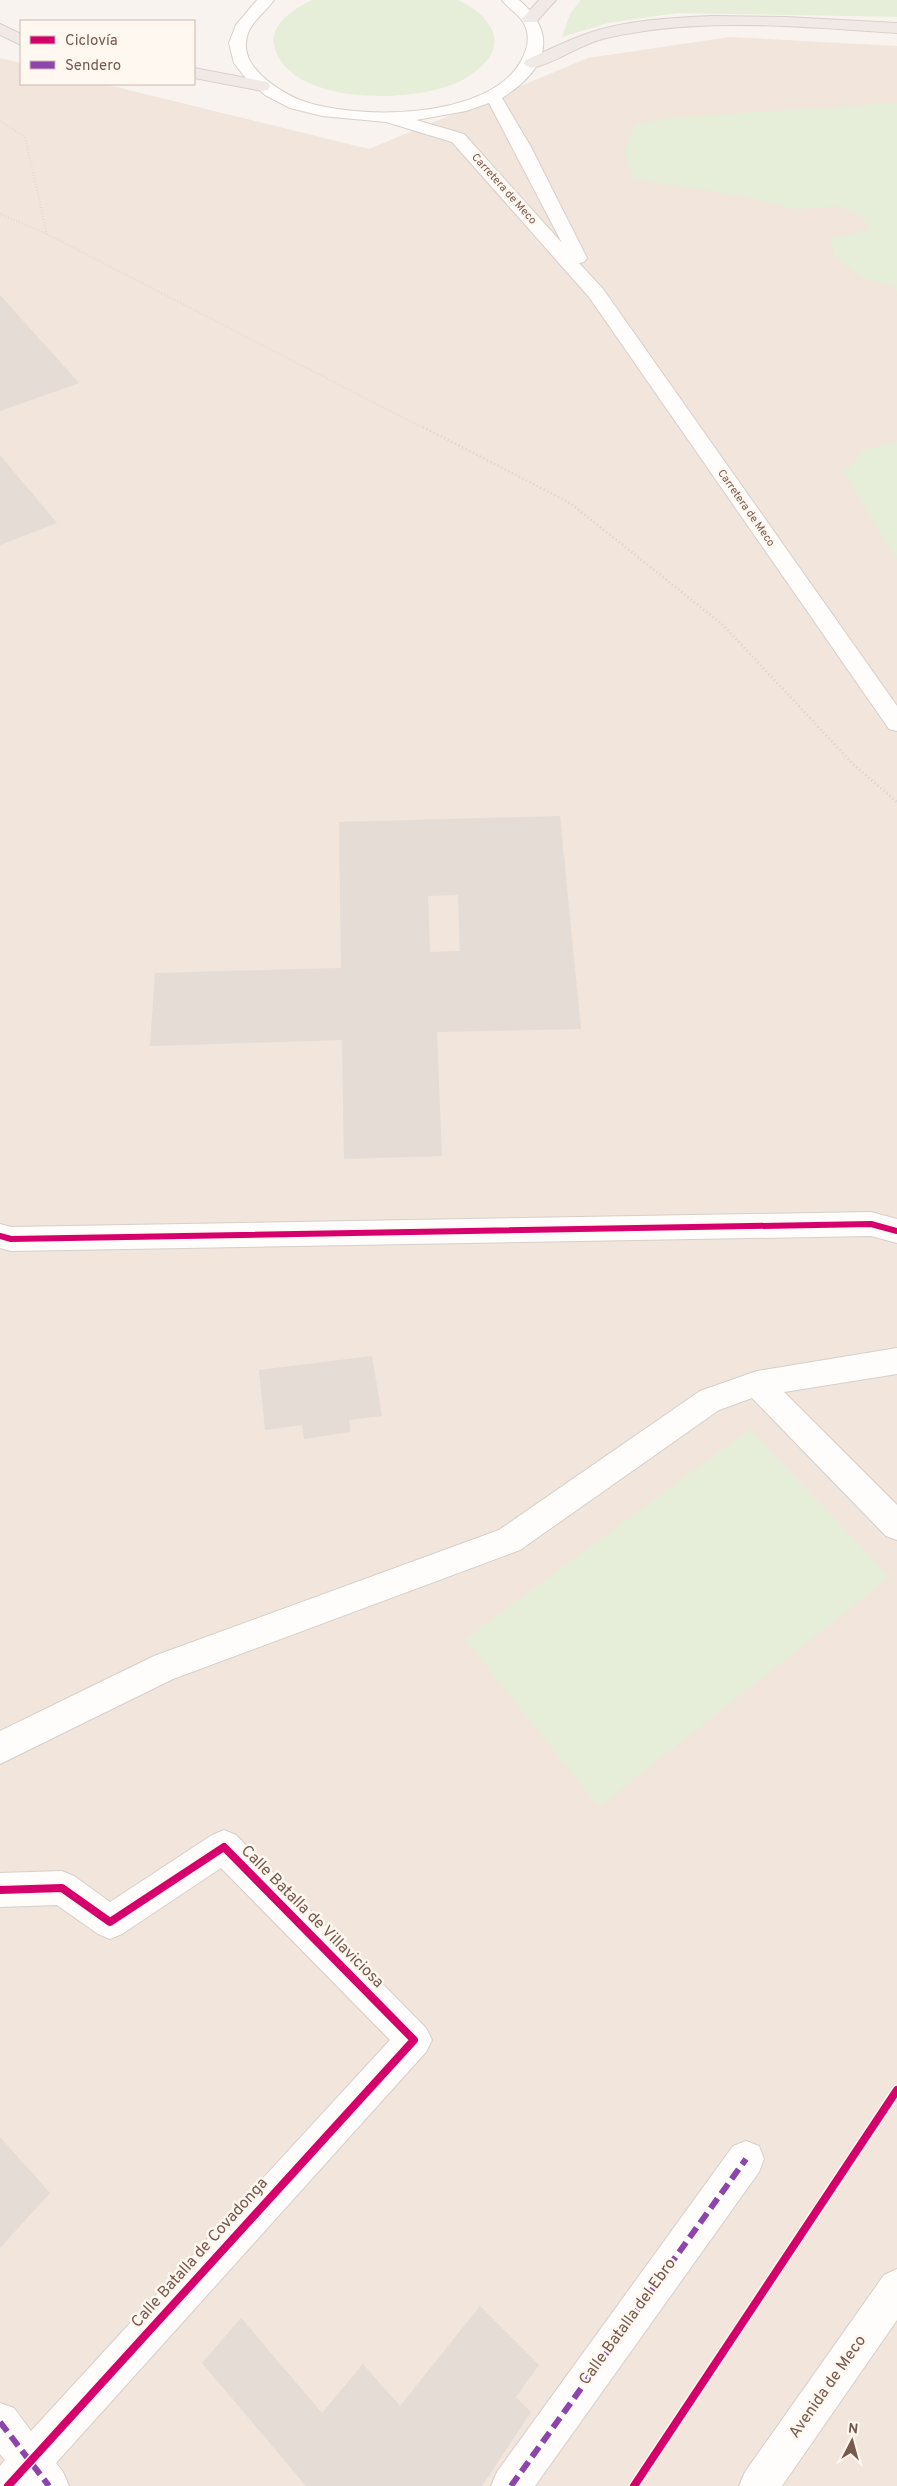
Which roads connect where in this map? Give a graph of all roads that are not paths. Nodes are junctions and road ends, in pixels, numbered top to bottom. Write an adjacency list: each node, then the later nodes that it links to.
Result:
1 (266, 0): 10 (street)
2 (510, 0): 4 (street)
3 (548, 0): 4 (highway)
4 (530, 19): 8 (street)
5 (897, 28): 8 (highway)
6 (0, 29): 7 (highway)
7 (20, 39)
8 (532, 63): 11 (street)
9 (195, 73): 10 (highway)
10 (262, 86): 12 (street)
11 (493, 96): 12 (street); 13 (street, Carretera de Meco)
12 (392, 118): 13 (street, Carretera de Meco)
13 (596, 293): 14 (street, Carretera de Meco)
14 (897, 723)
15 (897, 1211): 16 (street)
16 (871, 1224): 17 (street); 18 (street)
17 (897, 1231)
18 (0, 1236)
19 (897, 1362): 20 (street)
20 (757, 1384): 21 (street); 22 (street)
21 (897, 1526)
22 (0, 1748)
23 (0, 1890): 24 (street, Calle Batalla de Villaviciosa)
24 (414, 2040): 28 (street, Calle Batalla de Covadonga)
25 (746, 2158): 29 (street, Calle Batalla del Ebro)
26 (897, 2288): 30 (street, Avenida de Meco)
27 (0, 2422): 28 (street)
28 (29, 2477)
29 (511, 2486)
30 (759, 2486)

